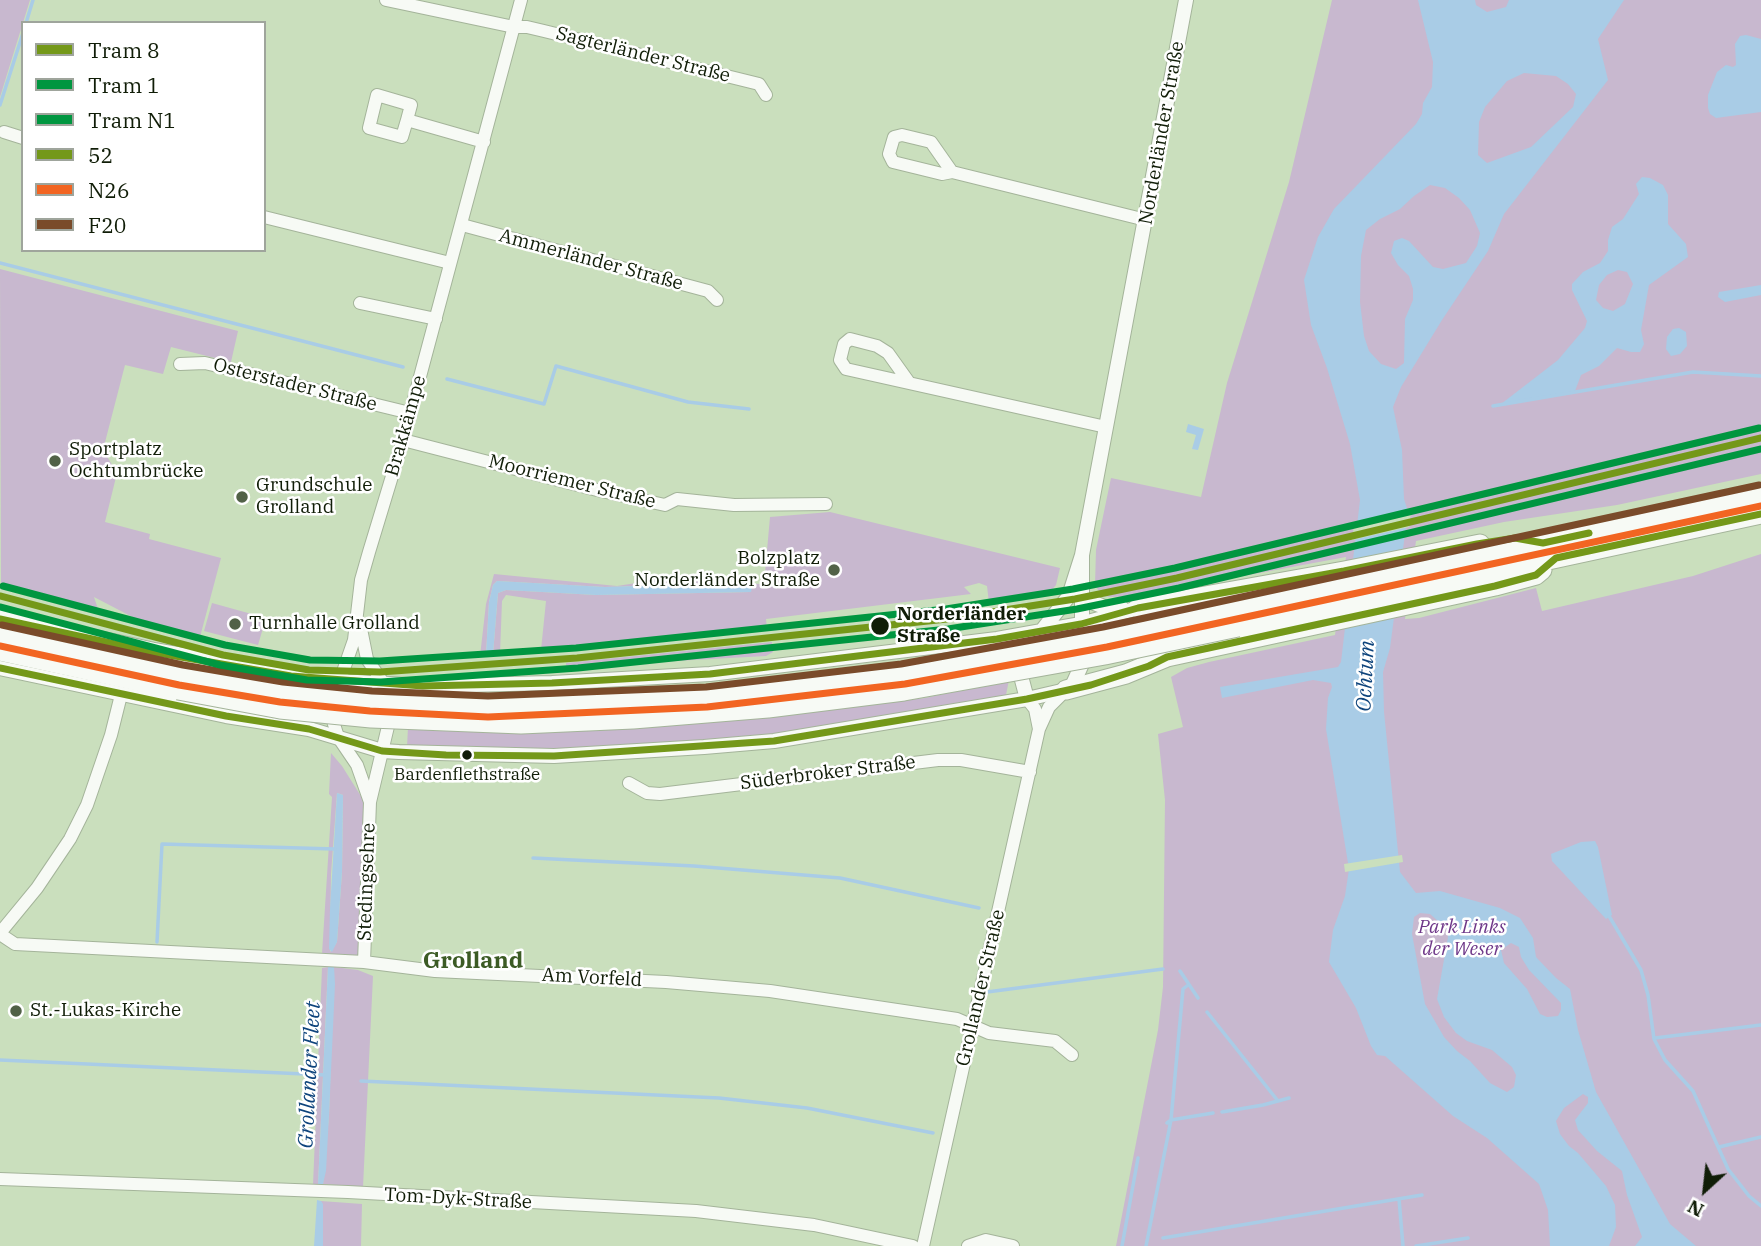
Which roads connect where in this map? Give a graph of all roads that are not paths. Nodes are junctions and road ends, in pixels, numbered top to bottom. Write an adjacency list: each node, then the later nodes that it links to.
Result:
1 (386, 0): 4 (street, Sagterländer Straße)
2 (521, 0): 4 (street, Brakkämpe)
3 (1186, 0): 12 (street, Norderländer Straße)
4 (514, 27): 5 (street, Sagterländer Straße); 9 (street, Brakkämpe)
5 (766, 95)
6 (407, 120): 9 (street)
7 (4, 132): 8 (street)
8 (21, 137)
9 (484, 142): 13 (street, Brakkämpe)
10 (952, 172): 10 (street); 12 (street)
11 (266, 217): 14 (street)
12 (1146, 220): 21 (street, Norderländer Straße)
13 (462, 225): 14 (street, Brakkämpe); 15 (street, Ammerländer Straße)
14 (450, 263): 17 (street, Brakkämpe)
15 (717, 300)
16 (360, 303): 17 (street)
17 (436, 319): 20 (street, Brakkämpe)
18 (180, 364): 20 (street, Osterstader Straße)
19 (908, 382): 19 (street); 21 (street)
20 (410, 413): 22 (street, Brakkämpe)
21 (1106, 427): 27 (street, Norderländer Straße)
22 (403, 440): 24 (street, Moorriemer Straße); 32 (street, Brakkämpe)
23 (1761, 495): 26 (highway)
24 (826, 504)
25 (1761, 514): 26 (highway)
26 (1549, 551): 28 (highway); 28 (highway)
27 (1082, 555): 30 (street, Norderländer Straße); 35 (street, Norderländer Straße)
28 (1410, 581): 29 (highway); 29 (highway)
29 (1341, 596): 31 (highway); 40 (highway, bridge); 42 (highway)
30 (1082, 597): 31 (street); 34 (street, Norderländer Straße)
31 (1138, 608): 34 (street)
32 (359, 614): 39 (street, Brakkämpe); 41 (street, Brakkämpe)
33 (0, 619): 39 (highway)
34 (1081, 624): 35 (street); 42 (street, Grollander Straße)
35 (1042, 631): 41 (street); 44 (street)
36 (0, 635): 40 (highway)
37 (0, 651): 40 (highway)
38 (0, 668): 43 (street)
39 (340, 681): 41 (street); 46 (street, Stedingsehre)
40 (180, 683)
41 (384, 684): 47 (street, Brakkämpe)
42 (1066, 690): 44 (street); 45 (street, Grollander Straße)
43 (121, 695): 46 (street); 51 (street)
44 (1027, 699): 45 (street); 47 (street)
45 (1039, 729): 48 (street, Grollander Straße)
46 (338, 737): 47 (street); 50 (street, Stedingsehre)
47 (382, 751): 50 (street, Stedingsehre)
48 (1030, 772): 49 (street, Süderbroker Straße); 53 (street, Grollander Straße)
49 (629, 783)
50 (370, 802): 52 (street, Stedingsehre)
51 (0, 934): 52 (street, Am Vorfeld)
52 (364, 962): 53 (street, Am Vorfeld)
53 (973, 1025): 54 (street, Am Vorfeld); 57 (street, Grollander Straße)
54 (1072, 1055)
55 (0, 1179): 56 (street, Tom-Dyk-Straße)
56 (913, 1246)
57 (923, 1246)
58 (968, 1246): 59 (street)
59 (1013, 1246)

